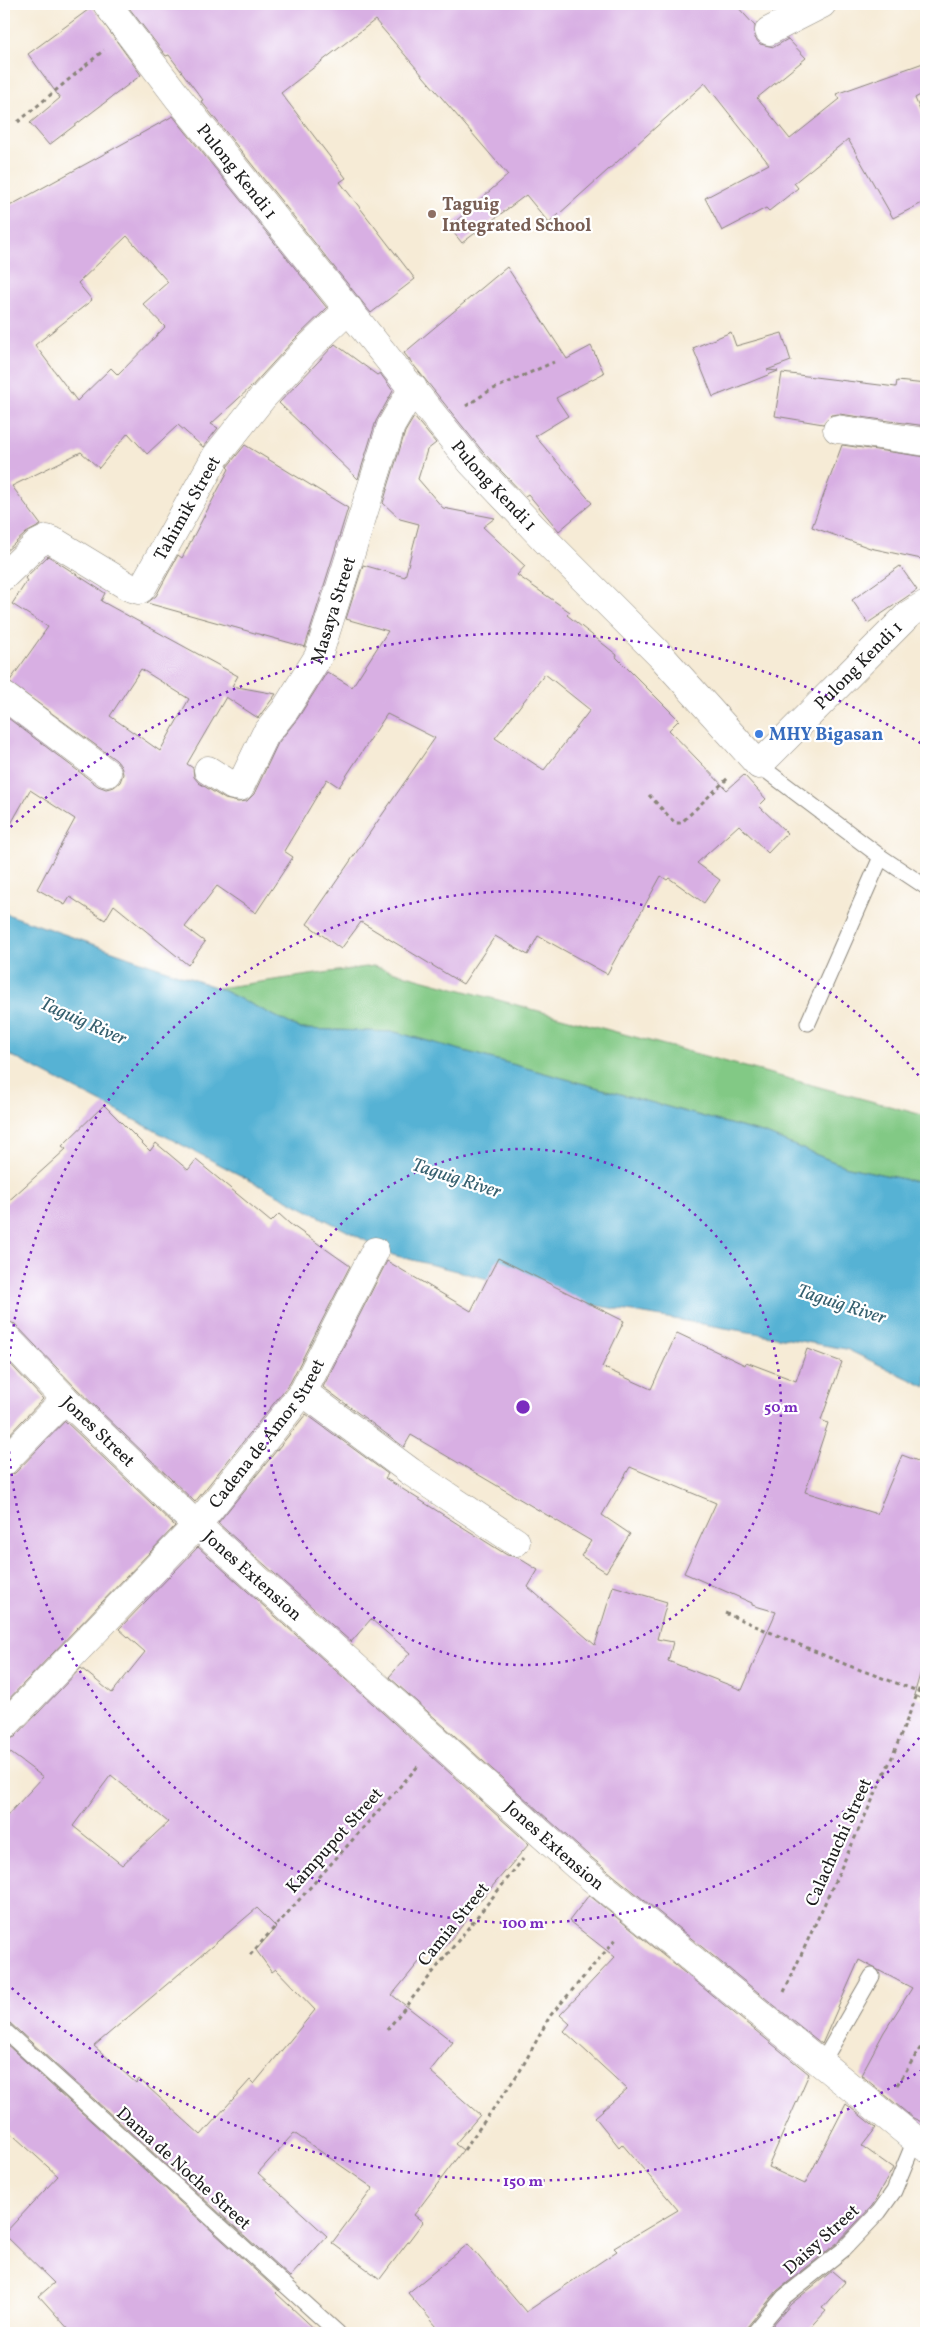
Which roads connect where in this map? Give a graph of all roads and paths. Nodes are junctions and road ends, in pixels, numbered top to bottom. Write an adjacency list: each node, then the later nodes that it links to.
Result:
1 (107, 4): 3 (street, Pulong Kendi 1)
2 (822, 4): 4 (street)
3 (127, 30): 5 (path); 6 (street, Pulong Kendi 1)
4 (770, 31)
5 (18, 122)
6 (349, 310): 8 (street, Pulong Kendi 1); 12 (street, Tahimik Street)
7 (554, 362): 9 (path)
8 (413, 388): 9 (street, Pulong Kendi 1); 16 (street, Masaya Street)
9 (440, 422): 15 (street, Pulong Kendi 1)
10 (837, 429): 11 (street)
11 (926, 442)
12 (4, 576)
13 (926, 604): 15 (street, Pulong Kendi 1)
14 (4, 696): 17 (street)
15 (755, 760): 18 (path); 19 (lane)
16 (208, 770)
17 (107, 773)
18 (649, 795)
19 (882, 857): 20 (lane); 21 (lane)
20 (926, 887)
21 (808, 1023)
22 (376, 1250): 24 (street, Cadena de Amor Street)
23 (4, 1335): 25 (street, Jones Street)
24 (303, 1392): 27 (street, Cadena de Amor Street); 28 (street)
25 (65, 1399): 26 (street); 27 (street, Jones Street)
26 (4, 1462)
27 (197, 1525): 33 (street, Cadena de Amor Street); 34 (street, Jones Extension)
28 (516, 1542)
29 (724, 1613): 31 (path)
30 (926, 1672): 31 (path, Calachuchi Street)
31 (918, 1691): 32 (path); 39 (path, Calachuchi Street)
32 (926, 1694)
33 (4, 1726)
34 (439, 1743): 35 (street, Jones Extension); 37 (path, Kampupot Street)
35 (542, 1836): 36 (street, Jones Extension); 41 (path, Camia Street)
36 (637, 1914): 39 (street, Jones Extension); 46 (path)
37 (250, 1955)
38 (872, 1976): 43 (lane)
39 (770, 2022): 43 (street, Jones Extension)
40 (4, 2030): 47 (lane, Dama de Noche Street)
41 (387, 2030)
42 (926, 2039): 44 (path)
43 (822, 2064): 44 (street, Jones Extension)
44 (880, 2110): 45 (street, Jones Extension)
45 (921, 2144): 48 (lane, Daisy Street)
46 (464, 2150)
47 (338, 2333)
48 (754, 2333)

